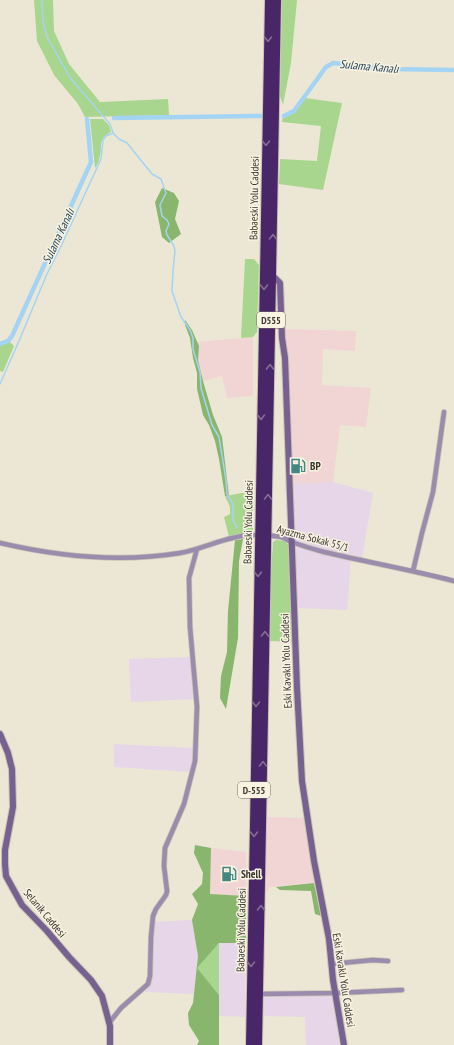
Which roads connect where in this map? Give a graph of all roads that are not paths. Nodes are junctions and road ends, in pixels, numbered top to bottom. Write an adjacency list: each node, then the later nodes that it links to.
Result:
1 (269, 0): 3 (highway, Babaeski Yolu Caddesi / D555, one-way to 3)
2 (277, 0): 3 (highway, Babaeski Yolu Caddesi / D555)
3 (271, 104): 4 (highway, Babaeski Yolu Caddesi / D555, one-way to 3); 6 (highway, Babaeski Yolu Caddesi / D555, one-way to 6)
4 (272, 275): 7 (highway, Babaeski Yolu Caddesi / D555, one-way to 4); 8 (street, Eski Kavaklı Yolu Caddesi)
5 (444, 412): 11 (street)
6 (258, 535): 7 (street, Ayazma Sokak 55/1); 10 (street, Ayazma Sokak 55/1); 21 (highway, Babaeski Yolu Caddesi / D-555, one-way to 21)
7 (267, 536): 8 (street, Ayazma Sokak 55/1); 18 (highway, Babaeski Yolu Caddesi / D-555, one-way to 7)
8 (292, 542): 11 (street, Ayazma Sokak 55/1); 15 (street, Eski Kavaklı Yolu Caddesi)
9 (0, 543): 10 (street, Ayazma Sokak 55/1)
10 (197, 549): 19 (street)
11 (414, 571): 12 (street, Ayazma Sokak 55/1)
12 (454, 581)
13 (0, 734): 19 (street, Selanik Caddesi)
14 (388, 961): 15 (street)
15 (331, 964): 17 (street, Eski Kavaklı Yolu Caddesi)
16 (402, 990): 17 (street)
17 (336, 993): 18 (street); 23 (street, Eski Kavaklı Yolu Caddesi)
18 (259, 994): 22 (highway, Babaeski Yolu Caddesi / D-555)
19 (109, 1023): 20 (street, Selanik Caddesi)
20 (110, 1045)
21 (250, 1045)
22 (258, 1045)
23 (344, 1045)

